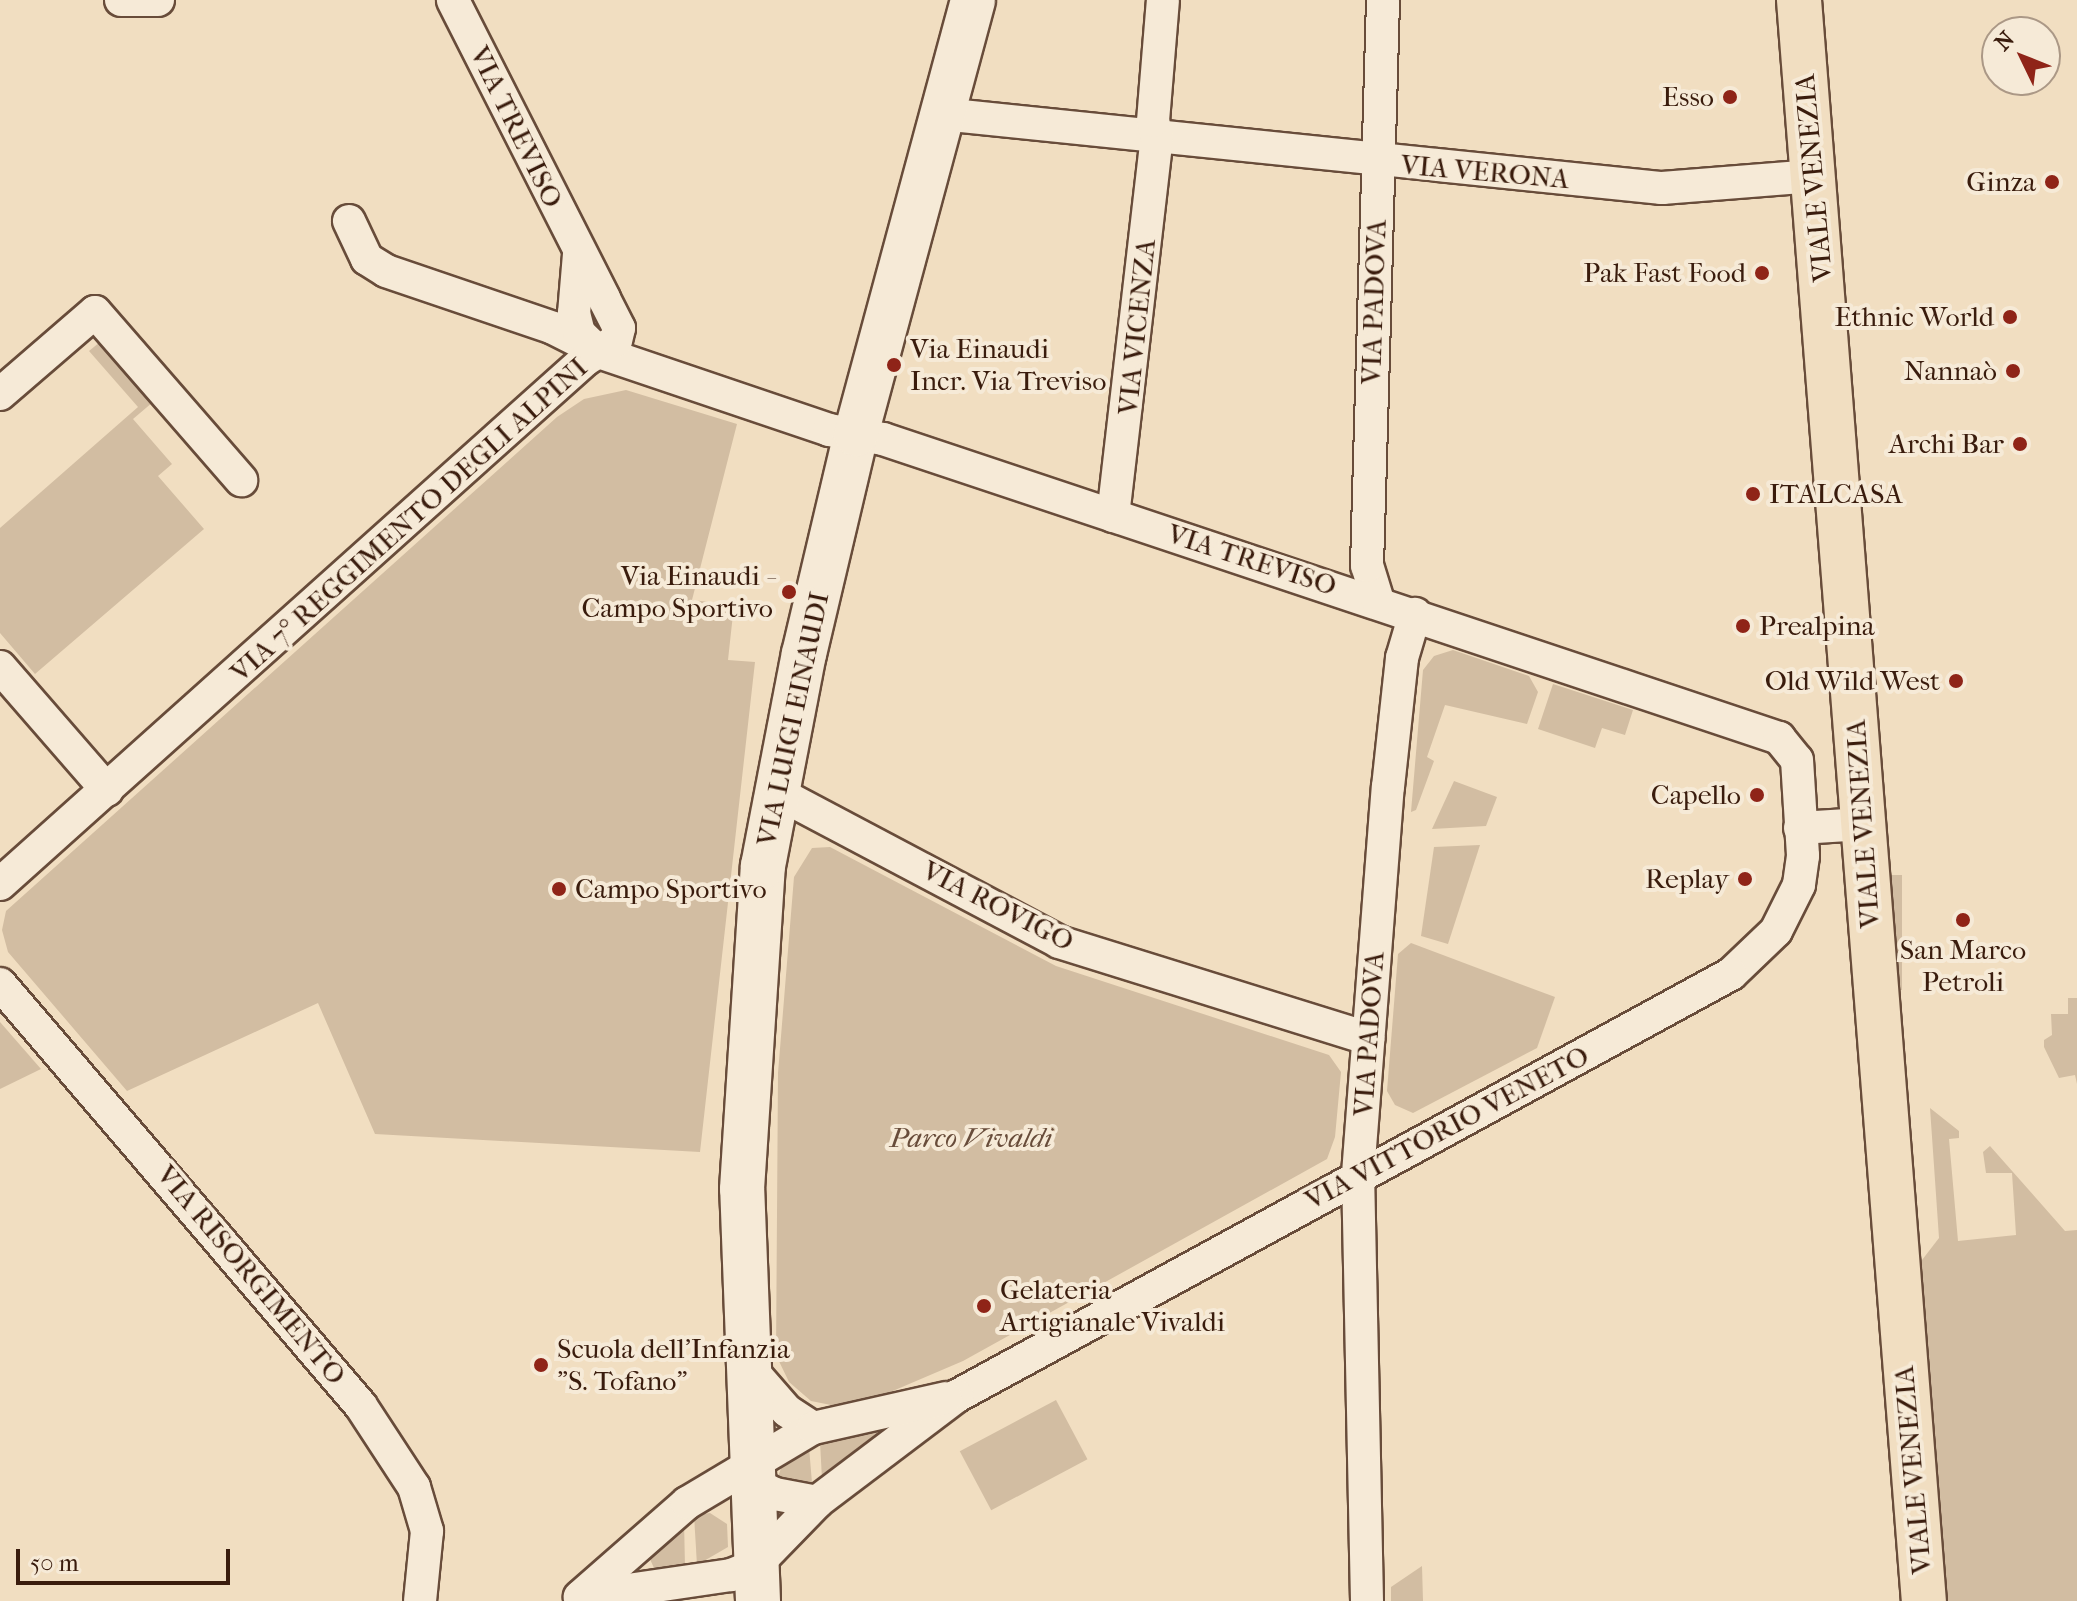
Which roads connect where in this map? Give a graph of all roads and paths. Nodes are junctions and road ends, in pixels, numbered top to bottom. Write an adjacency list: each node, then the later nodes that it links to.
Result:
1 (121, 0): 2 (street)
2 (158, 0)
3 (453, 0): 13 (street, VIA TREVISO)
4 (973, 0): 8 (street, VIA LUIGI EINAUDI)
5 (1163, 0): 9 (street)
6 (1383, 0): 10 (street, VIA PADOVA)
7 (1799, 0): 11 (main road, VIALE VENEZIA)
8 (942, 114): 9 (street, VIA VERONA); 15 (street, VIA LUIGI EINAUDI)
9 (1157, 138): 10 (street, VIA VERONA); 17 (street, VIA VICENZA)
10 (1379, 162): 11 (street, VIA VERONA); 18 (street, VIA PADOVA)
11 (1814, 176): 23 (main road, VIALE VENEZIA)
12 (349, 221): 13 (street, VIA 7° REGGIMENTO DEGLI ALPINI)
13 (615, 352): 15 (street, VIA TREVISO); 21 (street, VIA 7° REGGIMENTO DEGLI ALPINI)
14 (0, 394): 16 (street)
15 (856, 434): 17 (street, VIA TREVISO); 22 (street, VIA LUIGI EINAUDI)
16 (241, 480)
17 (1113, 516): 18 (street, VIA TREVISO)
18 (1378, 601): 19 (street, VIA TREVISO)
19 (1415, 614): 24 (street, VIA TREVISO); 27 (street, VIA PADOVA)
20 (0, 667): 21 (street)
21 (107, 790): 25 (street, VIA 7° REGGIMENTO DEGLI ALPINI)
22 (776, 792): 27 (street, VIA ROVIGO); 29 (street, VIA LUIGI EINAUDI)
23 (1863, 824): 24 (street); 38 (main road, VIALE VENEZIA)
24 (1800, 828): 28 (street, VIA VITTORIO VENETO)
25 (0, 884)
26 (0, 984): 36 (street, VIA RISORGIMENTO)
27 (1368, 1038): 28 (street, VIA PADOVA)
28 (1358, 1174): 30 (street, VIA VITTORIO VENETO); 37 (street, VIA PADOVA)
29 (746, 1364): 31 (street); 32 (street, VIA LUIGI EINAUDI)
30 (957, 1396): 31 (street, VIA VITTORIO VENETO); 33 (street, VIA VITTORIO VENETO)
31 (813, 1428): 32 (street, VIA VITTORIO VENETO)
32 (752, 1474): 33 (street); 34 (street, VIA LUIGI EINAUDI); 35 (street, VIA VITTORIO VENETO)
33 (817, 1502): 34 (street, VIA VITTORIO VENETO)
34 (757, 1583): 35 (street, VIA VITTORIO VENETO)
35 (576, 1599)
36 (420, 1601)
37 (1367, 1601)
38 (1924, 1601)

